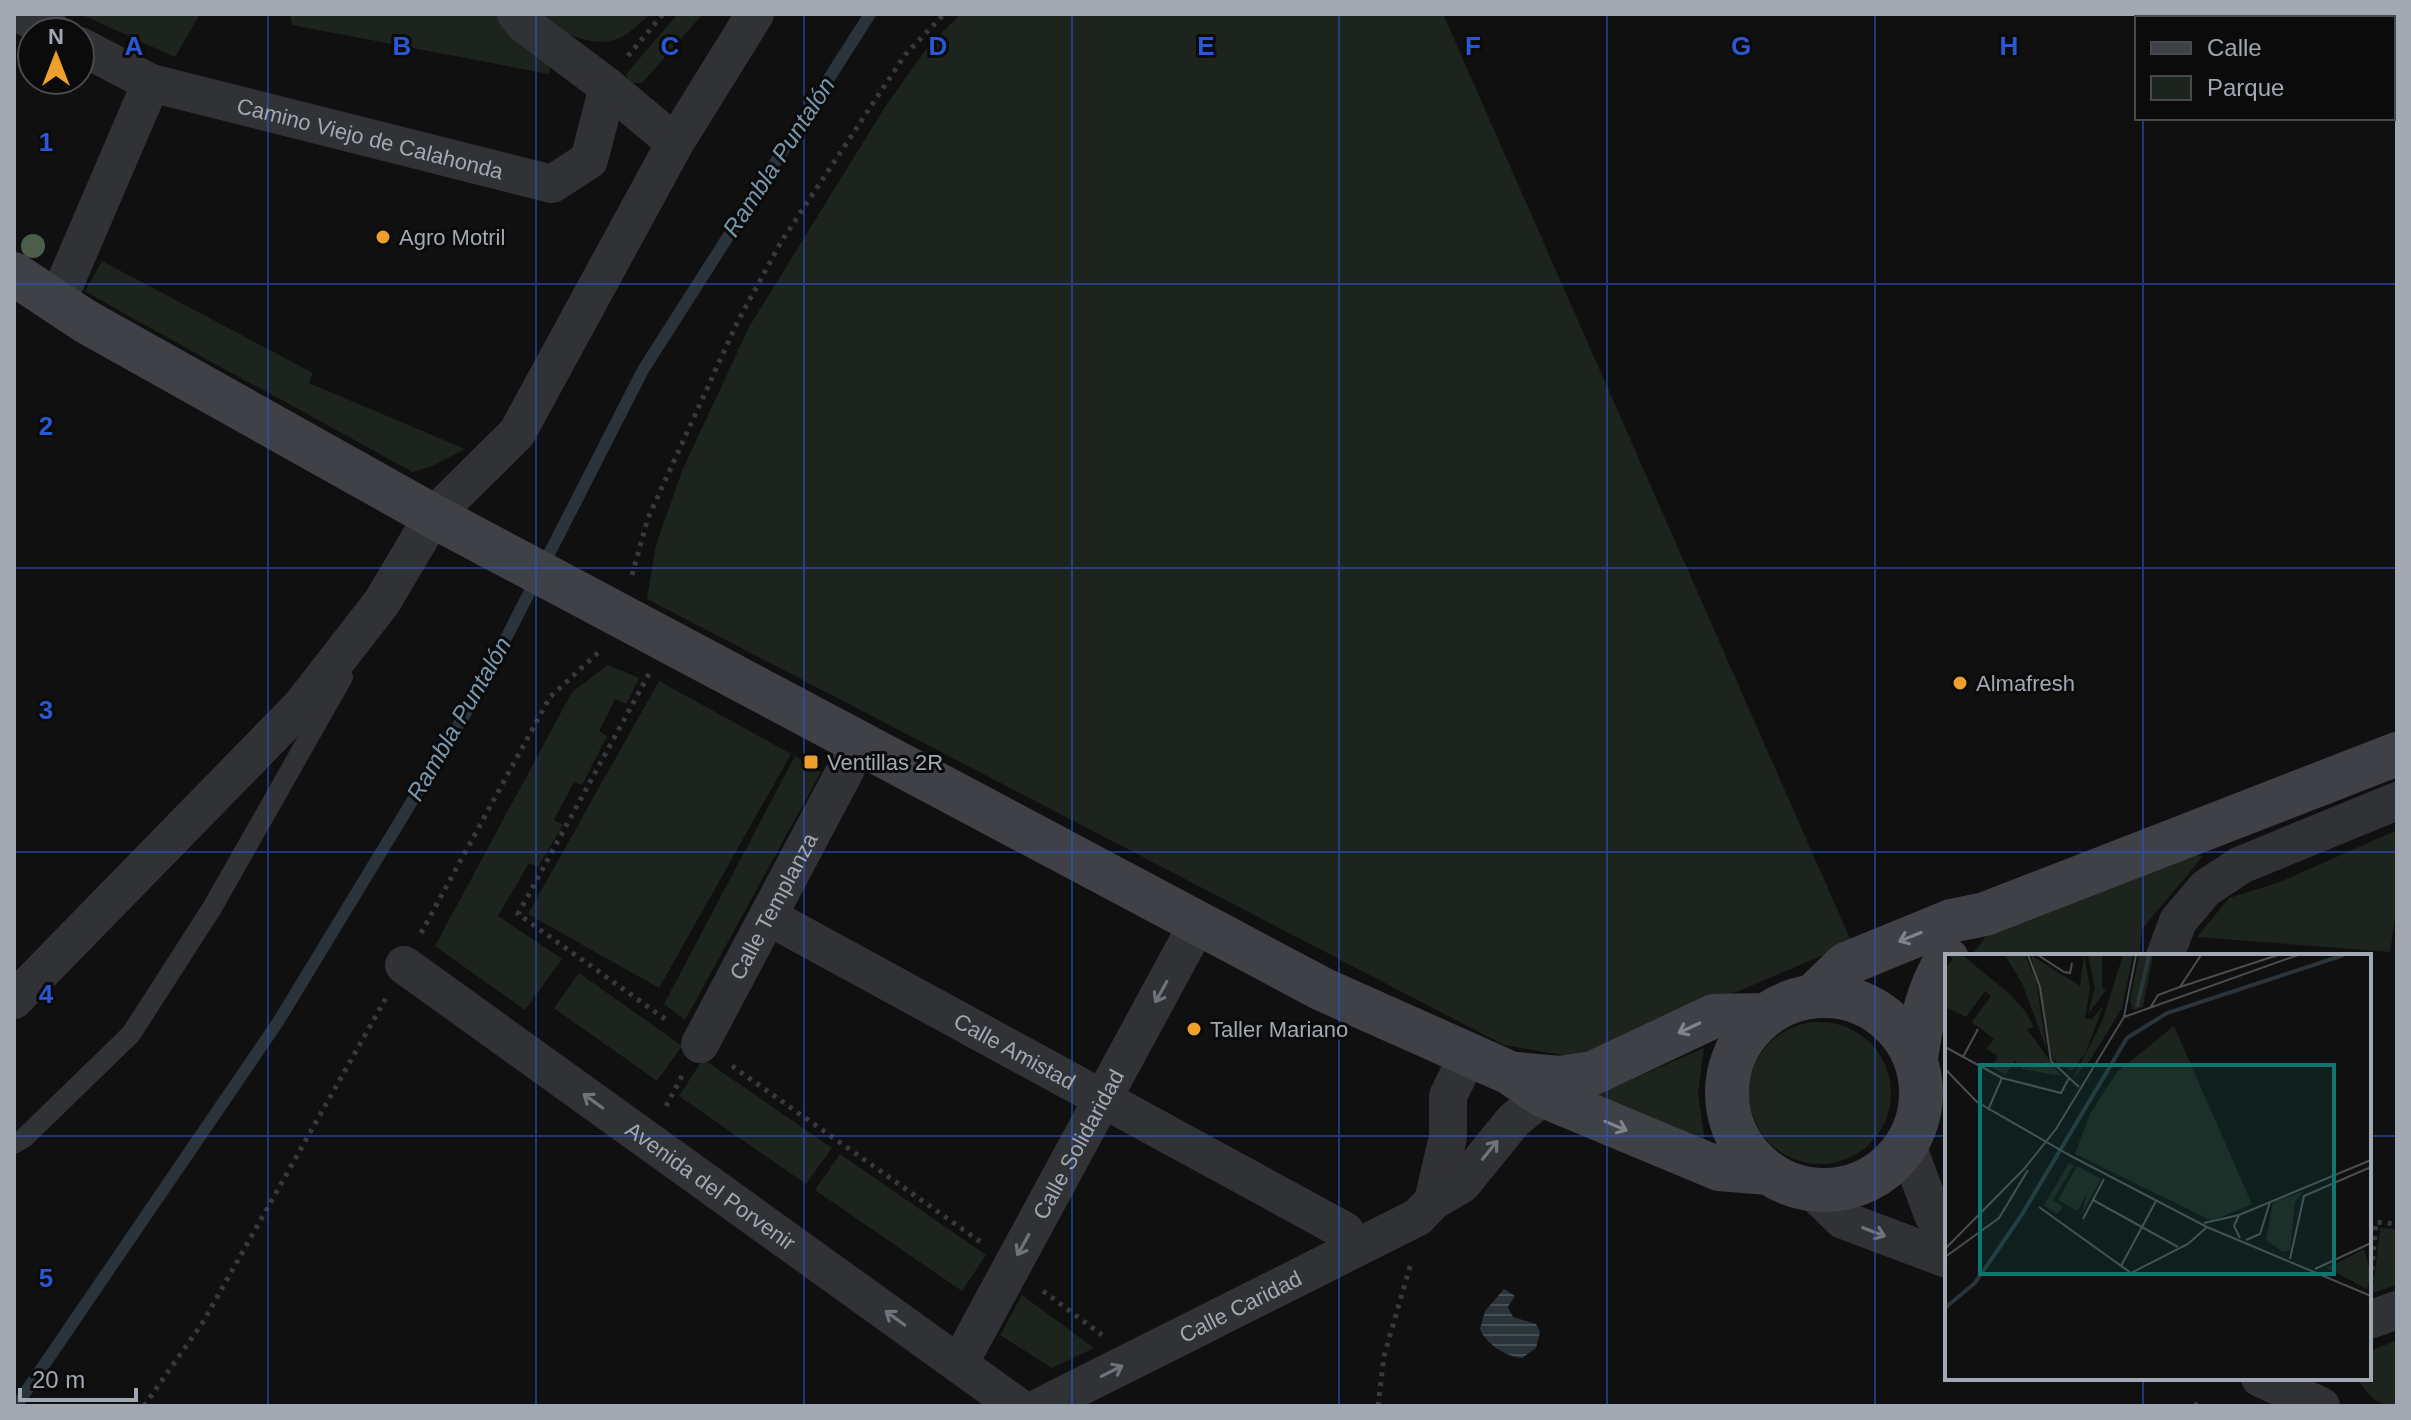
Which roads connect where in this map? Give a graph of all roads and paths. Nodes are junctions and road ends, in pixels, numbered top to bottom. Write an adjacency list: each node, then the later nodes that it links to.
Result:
1 (516, 14): 7 (street)
2 (663, 14): 7 (path)
3 (755, 14): 8 (street)
4 (944, 14): 13 (path)
5 (96, 54): 6 (street, Camino Viejo de Calahonda)
6 (151, 83): 7 (street, Camino Viejo de Calahonda); 10 (street)
7 (608, 87): 8 (street)
8 (675, 143): 11 (street)
9 (14, 274): 10 (street)
10 (57, 302): 11 (street)
11 (445, 522): 12 (street); 13 (street)
12 (382, 602): 27 (street); 35 (lane)
13 (615, 613): 21 (street); 25 (path)
14 (2397, 754): 17 (street)
15 (846, 769): 20 (street, Calle Templanza)
16 (2397, 801): 18 (street)
17 (2222, 824): 18 (street); 19 (street)
18 (2241, 865): 23 (street)
19 (1985, 914): 22 (street); 26 (street, one-way to 26)
20 (769, 917): 29 (street, Calle Templanza); 33 (street, Calle Amistad)
21 (1198, 923): 30 (street); 33 (street, Calle Solidaridad, one-way to 33)
22 (1950, 954)
23 (2166, 954)
24 (1945, 962): 31 (street)
25 (404, 965): 34 (street, Avenida del Porvenir, one-way to 25); 49 (path)
26 (1814, 995): 28 (street); 31 (street)
27 (14, 1000)
28 (1764, 1015): 32 (street, one-way to 32); 37 (street)
29 (700, 1044): 34 (path)
30 (1468, 1055): 32 (street); 39 (street)
31 (1916, 1059): 36 (street)
32 (1527, 1085): 37 (street, one-way to 37); 39 (street, Calle Caridad, one-way to 32)
33 (1103, 1099): 42 (street, Calle Amistad); 47 (street, Calle Solidaridad, one-way to 47)
34 (648, 1140): 47 (street, Avenida del Porvenir, one-way to 34)
35 (14, 1144)
36 (1907, 1145): 38 (street); 41 (street)
37 (1768, 1173): 38 (street)
38 (1812, 1190): 43 (street, one-way to 43)
39 (1425, 1209): 51 (street, Calle Caridad, one-way to 39); 52 (path)
40 (2397, 1224): 44 (path)
41 (1945, 1230)
42 (1345, 1231)
43 (1945, 1258)
44 (2371, 1280)
45 (2397, 1310): 46 (street)
46 (2371, 1319)
47 (959, 1364): 50 (street, Avenida del Porvenir)
48 (2274, 1381): 53 (street)
49 (144, 1406)
50 (1017, 1406)
51 (1042, 1406)
52 (1378, 1406)
53 (2321, 1406)

